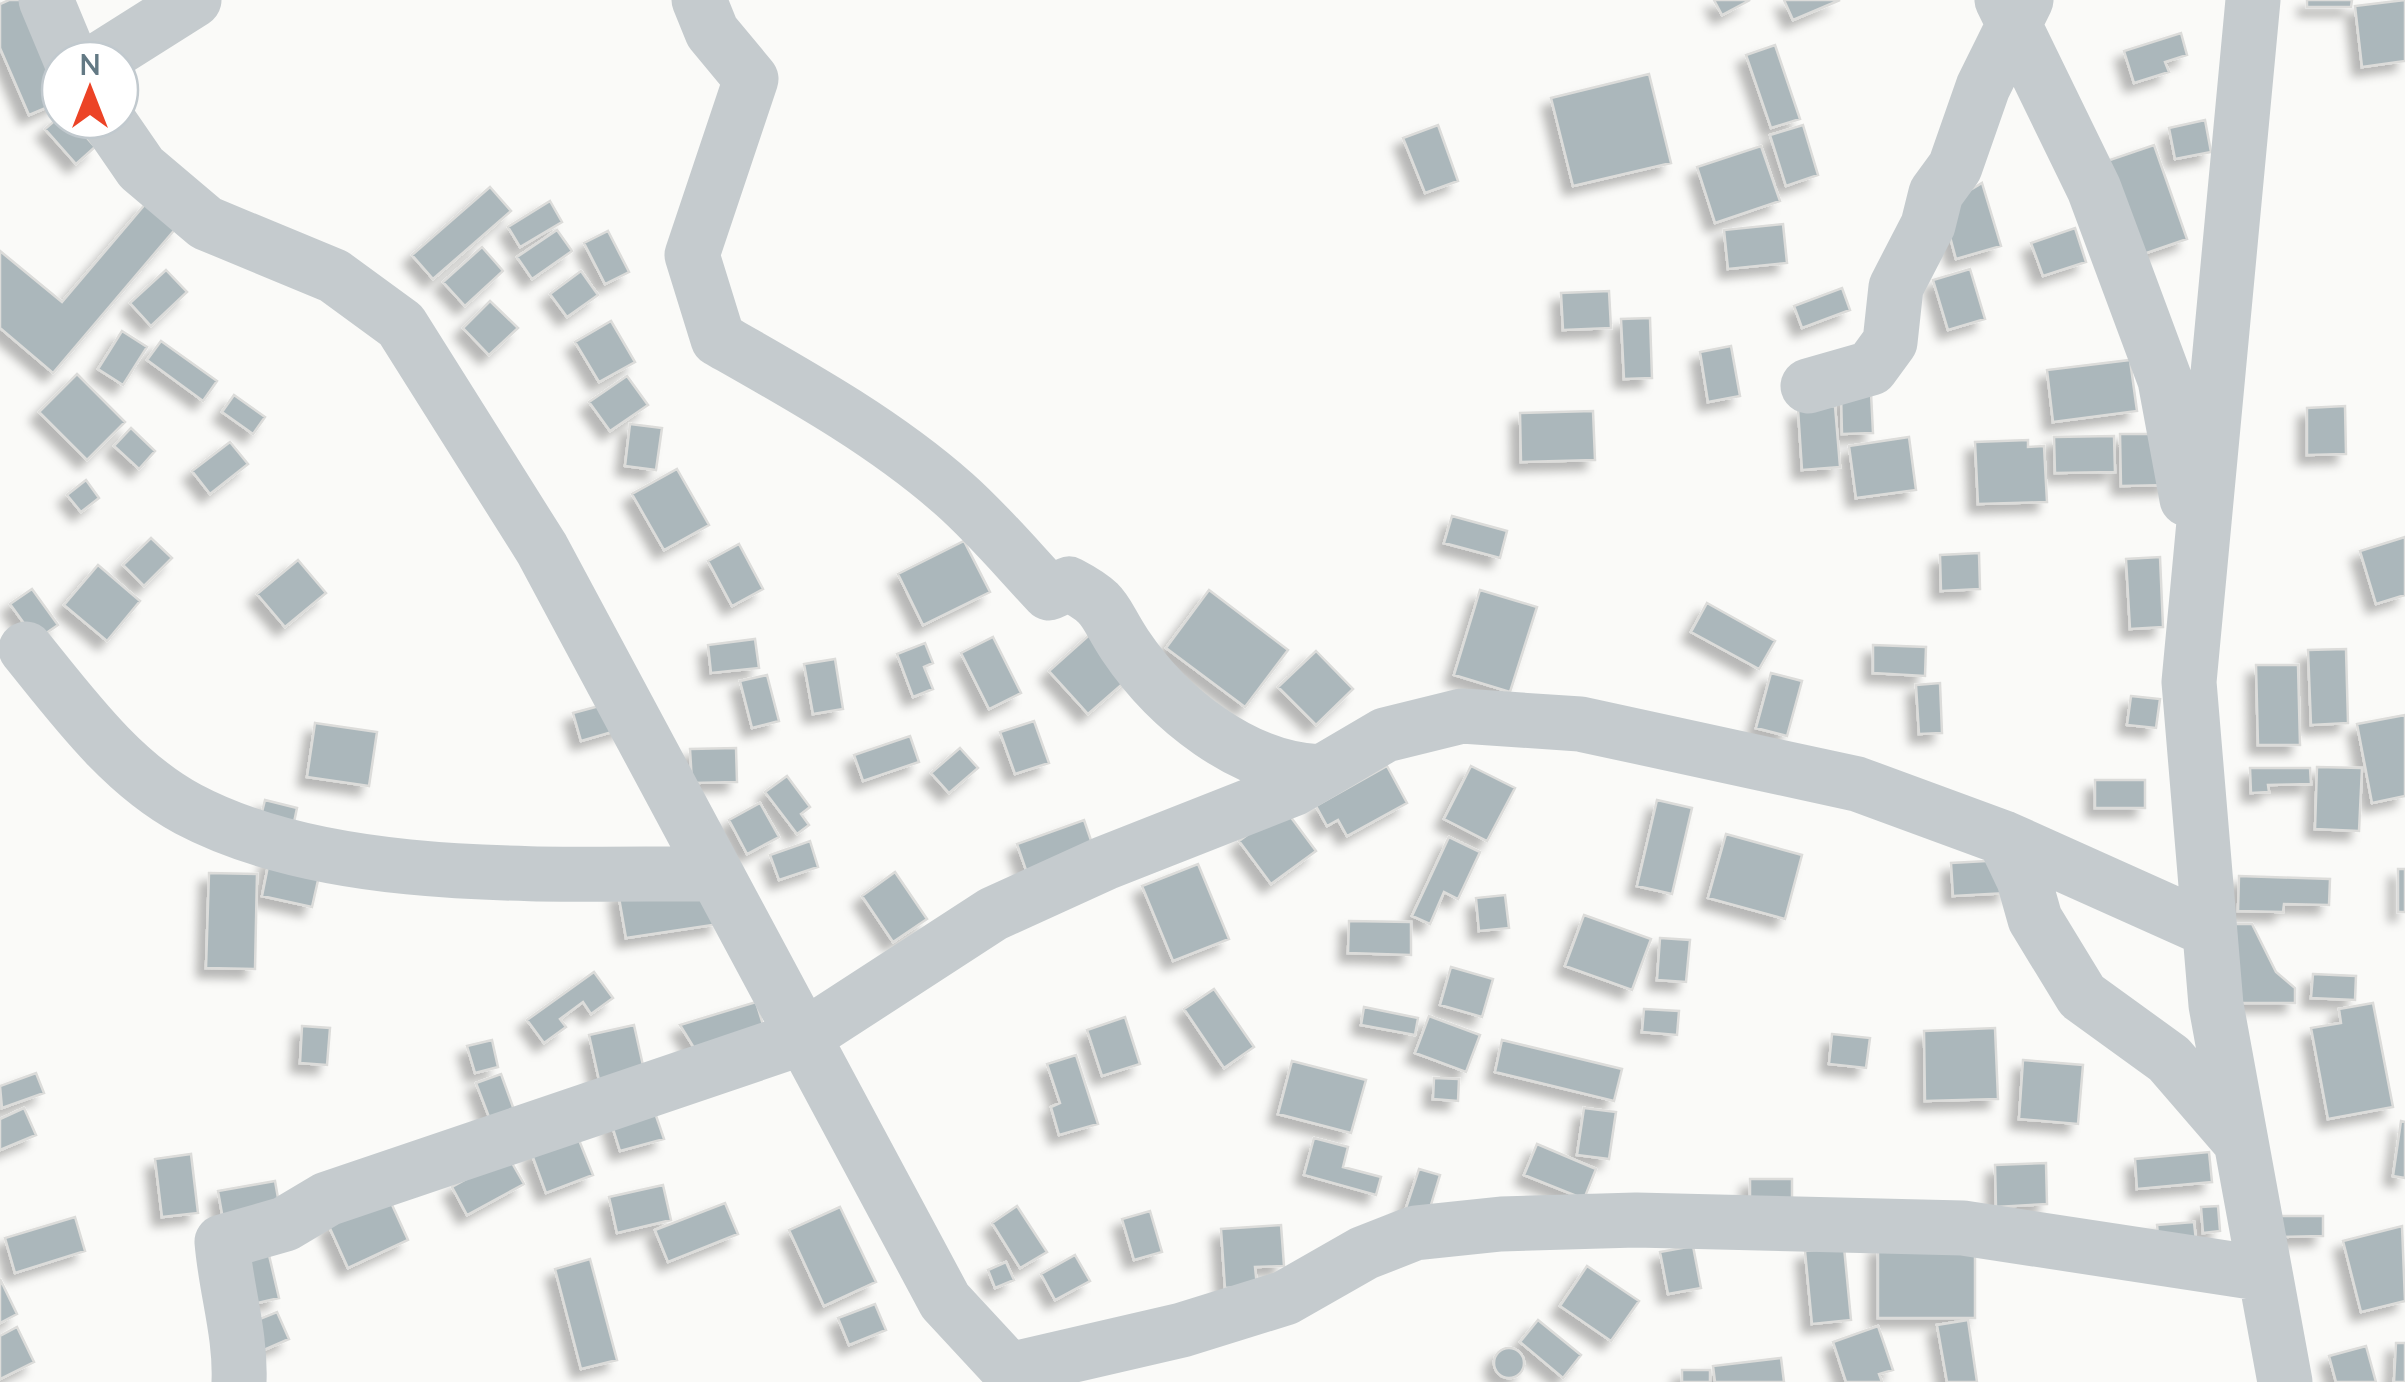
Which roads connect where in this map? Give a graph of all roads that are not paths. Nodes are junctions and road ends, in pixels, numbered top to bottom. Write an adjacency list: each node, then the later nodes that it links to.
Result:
1 (46, 0): 6 (street)
2 (194, 0): 7 (street)
3 (699, 0): 12 (street)
4 (2253, 0): 10 (street)
5 (2015, 8): 9 (street); 10 (street)
6 (63, 40)
7 (131, 40)
8 (122, 140): 14 (street)
9 (1808, 386)
10 (2200, 571): 15 (street)
11 (26, 650): 14 (street)
12 (1321, 772): 13 (street); 16 (street)
13 (2004, 838): 15 (street); 17 (street)
14 (715, 874): 16 (street)
15 (2209, 930): 17 (street)
16 (802, 1038): 19 (street); 20 (street)
17 (2240, 1142): 18 (street)
18 (2265, 1274): 19 (street); 21 (street)
19 (1014, 1376)
20 (239, 1382)
21 (2285, 1382)

